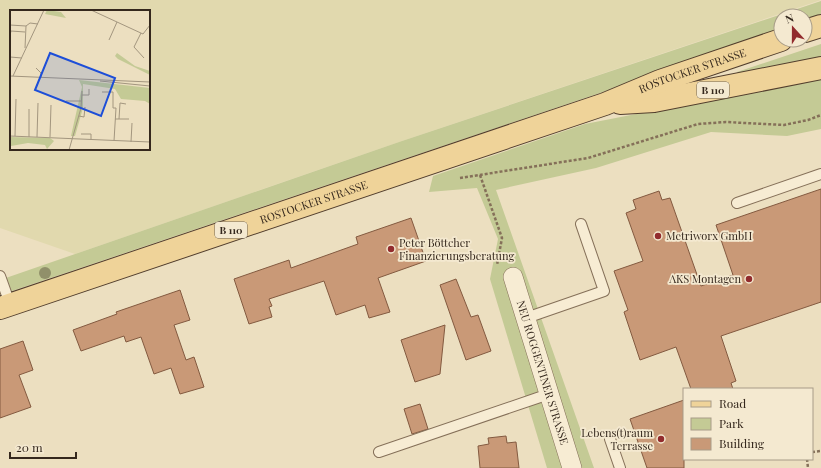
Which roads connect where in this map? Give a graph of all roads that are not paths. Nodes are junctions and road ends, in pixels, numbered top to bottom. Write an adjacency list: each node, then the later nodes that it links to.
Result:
1 (773, 43): 3 (main road, ROSTOCKER STRASSE / B 110)
2 (821, 68): 3 (main road, ROSTOCKER STRASSE / B 110)
3 (605, 104): 9 (main road, ROSTOCKER STRASSE / B 110)
4 (821, 174): 5 (lane)
5 (737, 203)
6 (581, 224): 10 (lane)
7 (0, 276): 9 (lane)
8 (513, 277): 10 (street, NEU ROGGENTINER STRASSE)
9 (5, 306)
10 (526, 318): 11 (street, NEU ROGGENTINER STRASSE)
11 (549, 394): 13 (lane); 14 (street, NEU ROGGENTINER STRASSE)
12 (610, 439): 15 (lane)
13 (379, 452)
14 (572, 468)
15 (620, 468)

